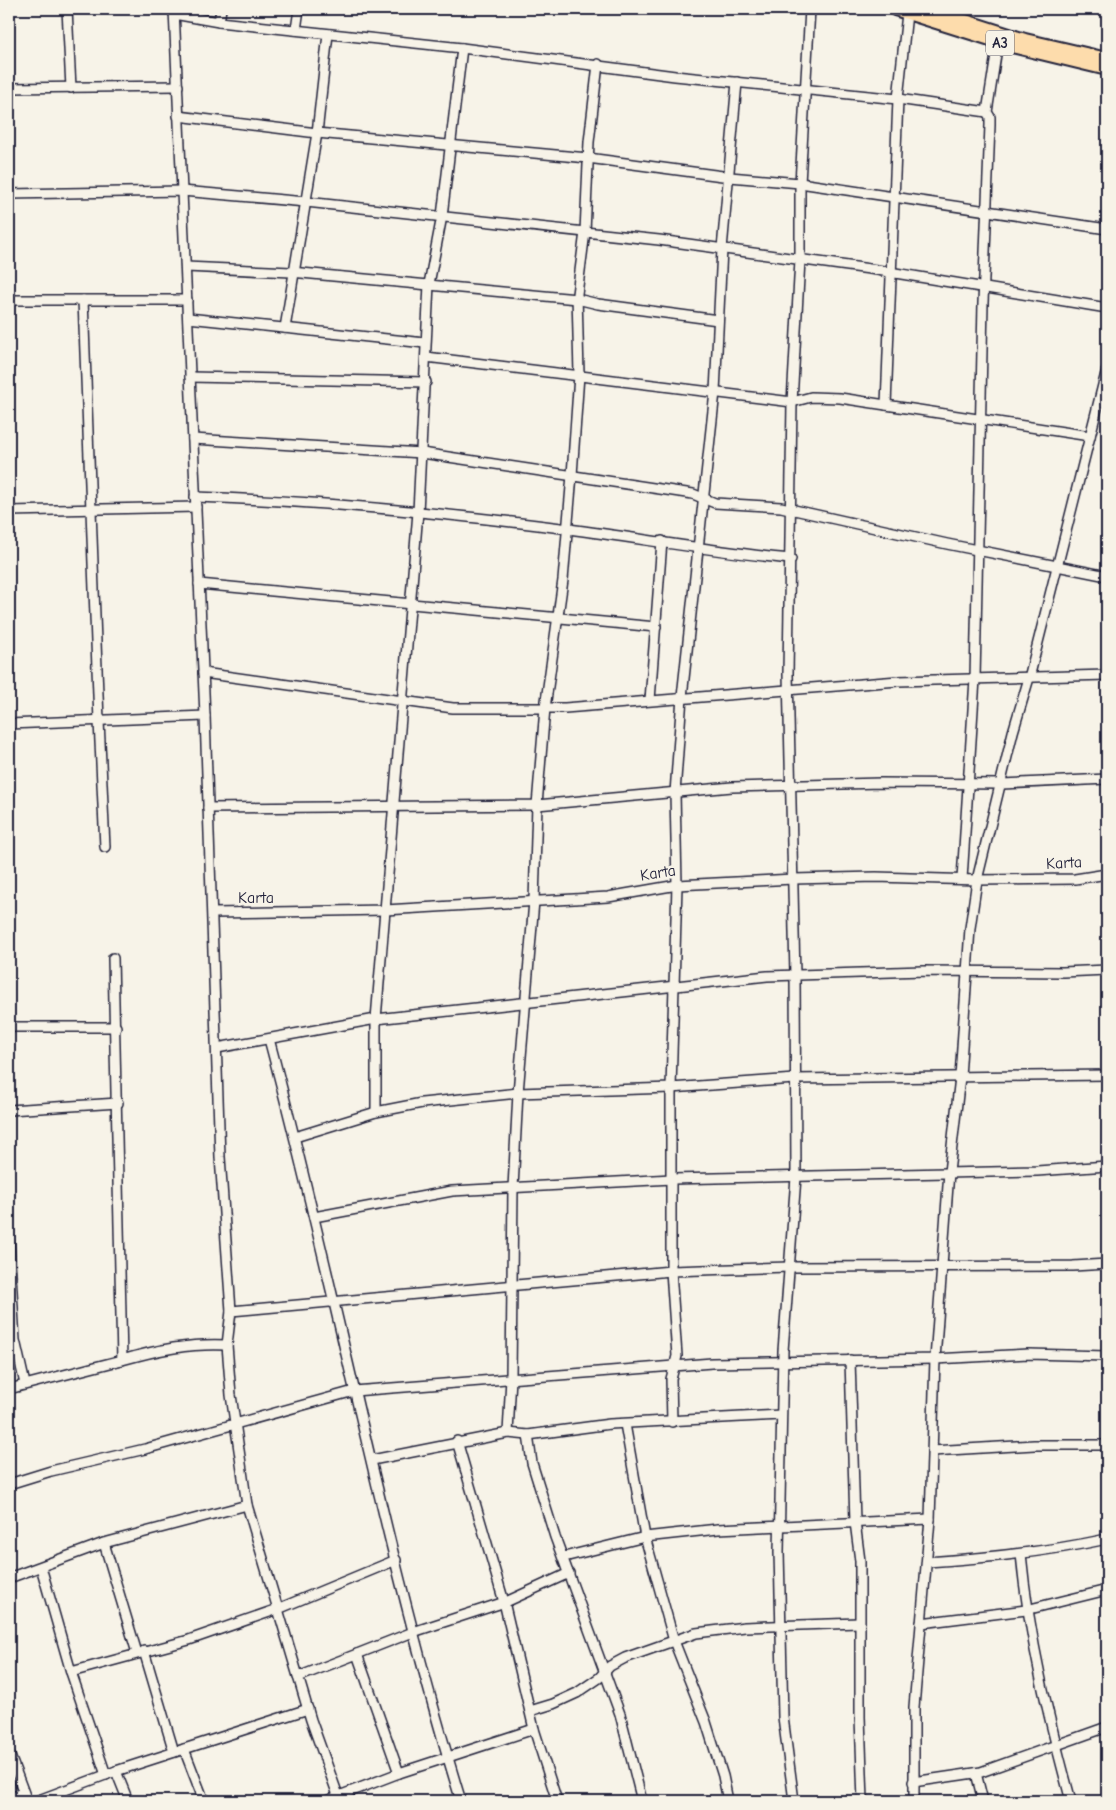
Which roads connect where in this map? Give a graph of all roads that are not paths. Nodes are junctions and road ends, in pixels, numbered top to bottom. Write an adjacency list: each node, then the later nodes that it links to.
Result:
1 (67, 9): 19 (street)
2 (220, 9): 8 (street)
3 (299, 9): 9 (street)
4 (810, 9): 20 (street)
5 (928, 9): 13 (highway, A3)
6 (901, 11): 11 (highway, A3); 21 (street)
7 (174, 12): 8 (street); 17 (street)
8 (220, 22): 9 (street)
9 (296, 30): 10 (street)
10 (328, 34): 12 (street); 24 (street)
11 (998, 42): 15 (highway, A3); 22 (street)
12 (462, 48): 14 (street); 25 (street)
13 (1107, 59)
14 (598, 64): 16 (street); 26 (street)
15 (1107, 69)
16 (737, 82): 20 (street); 27 (street)
17 (178, 86): 19 (street); 23 (street)
18 (9, 88): 19 (street)
19 (71, 88)
20 (806, 90): 21 (street); 28 (street)
21 (898, 99): 22 (street); 31 (street)
22 (987, 112): 33 (street)
23 (178, 116): 24 (street); 29 (street)
24 (316, 133): 25 (street); 32 (street)
25 (450, 147): 26 (street); 34 (street)
26 (588, 158): 27 (street); 36 (street)
27 (730, 177): 28 (street); 37 (street)
28 (800, 183): 31 (street); 38 (street)
29 (182, 191): 30 (street); 32 (street); 39 (street)
30 (9, 194)
31 (895, 198): 33 (street); 41 (street)
32 (306, 202): 34 (street); 40 (street)
33 (986, 210): 35 (street); 43 (street)
34 (442, 216): 36 (street); 42 (street)
35 (1107, 229)
36 (585, 232): 37 (street); 44 (street)
37 (722, 250): 38 (street); 50 (street)
38 (800, 260): 41 (street); 59 (street)
39 (186, 266): 40 (street); 47 (street)
40 (294, 272): 42 (street); 51 (street)
41 (892, 272): 43 (street); 60 (street)
42 (429, 284): 44 (street); 52 (street)
43 (984, 288): 48 (street); 61 (street)
44 (577, 299): 50 (street); 55 (street)
45 (9, 300): 46 (street)
46 (83, 300): 47 (street); 69 (street)
47 (187, 300): 49 (street)
48 (1107, 308)
49 (188, 318): 51 (street); 56 (street)
50 (718, 320): 58 (street)
51 (285, 328): 52 (street)
52 (425, 343): 53 (street)
53 (426, 357): 55 (street); 57 (street)
54 (1107, 369): 62 (street)
55 (579, 375): 58 (street); 65 (street)
56 (190, 377): 57 (street); 63 (street)
57 (426, 382): 64 (street)
58 (715, 392): 59 (street); 67 (street)
59 (792, 402): 60 (street); 70 (street)
60 (886, 405): 61 (street)
61 (980, 420): 62 (street); 76 (street)
62 (1090, 436): 78 (street)
63 (193, 439): 64 (street); 66 (street)
64 (422, 453): 65 (street); 72 (street)
65 (572, 475): 67 (street); 73 (street)
66 (195, 497): 68 (street); 72 (street)
67 (703, 498): 70 (street); 75 (street)
68 (196, 507): 69 (street); 80 (street)
69 (91, 510): 71 (street); 94 (street)
70 (792, 510): 76 (street); 77 (street)
71 (9, 511)
72 (418, 512): 73 (street); 81 (street)
73 (567, 529): 74 (street); 82 (street)
74 (662, 541): 75 (street); 83 (street)
75 (699, 548): 77 (street); 89 (street)
76 (980, 550): 78 (street); 87 (street)
77 (791, 560): 88 (street)
78 (1058, 566): 79 (street); 86 (street)
79 (1107, 576)
80 (199, 584): 81 (street); 84 (street)
81 (409, 604): 82 (street); 91 (street)
82 (558, 619): 83 (street); 92 (street)
83 (656, 627): 90 (street)
84 (203, 673): 91 (street); 93 (street)
85 (1107, 675): 86 (street)
86 (1029, 678): 87 (street); 98 (street)
87 (975, 679): 88 (street); 97 (street)
88 (789, 690): 89 (street); 99 (street)
89 (682, 697): 90 (street); 100 (street)
90 (650, 700): 92 (street)
91 (402, 701): 92 (street); 102 (street)
92 (545, 708): 101 (street)
93 (205, 716): 94 (street); 103 (street)
94 (98, 720): 95 (street); 104 (street)
95 (9, 724)
96 (1107, 778): 98 (street)
97 (969, 782): 98 (street); 99 (street); 107 (street)
98 (1002, 784): 108 (street)
99 (791, 786): 100 (street); 106 (street)
100 (675, 793): 101 (street); 109 (street)
101 (537, 805): 102 (street); 110 (street)
102 (394, 806): 103 (street); 111 (street)
103 (208, 808): 112 (street)
104 (106, 847)
105 (1107, 874): 108 (street, Karta)
106 (793, 879): 107 (street, Karta); 109 (street, Karta); 116 (street)
107 (962, 879): 108 (street, Karta)
108 (977, 880): 115 (street)
109 (677, 885): 110 (street, Karta); 117 (street)
110 (534, 901): 111 (street, Karta); 118 (street)
111 (385, 910): 112 (street, Karta); 119 (street)
112 (213, 913): 123 (street)
113 (114, 958): 121 (street)
114 (1107, 970): 115 (street)
115 (967, 972): 116 (street); 125 (street)
116 (795, 975): 117 (street); 126 (street)
117 (674, 986): 118 (street); 127 (street)
118 (524, 1001): 119 (street); 128 (street)
119 (376, 1019): 122 (street); 131 (street)
120 (9, 1027): 121 (street)
121 (116, 1027): 129 (street)
122 (269, 1039): 123 (street); 132 (street)
123 (218, 1048): 146 (street)
124 (1107, 1075): 125 (street)
125 (960, 1077): 126 (street); 134 (street)
126 (795, 1079): 127 (street); 135 (street)
127 (671, 1088): 128 (street); 136 (street)
128 (518, 1093): 131 (street); 137 (street)
129 (118, 1103): 130 (street); 151 (street)
130 (9, 1110)
131 (376, 1112): 132 (street)
132 (295, 1137): 138 (street)
133 (1107, 1166): 134 (street)
134 (949, 1172): 135 (street); 141 (street)
135 (796, 1177): 136 (street); 142 (street)
136 (672, 1179): 137 (street); 143 (street)
137 (513, 1188): 138 (street); 144 (street)
138 (314, 1217): 145 (street)
139 (9, 1242): 147 (street)
140 (1107, 1264): 141 (street)
141 (942, 1265): 142 (street); 150 (street)
142 (789, 1267): 143 (street); 153 (street)
143 (671, 1272): 144 (street); 154 (street)
144 (511, 1286): 145 (street); 155 (street)
145 (334, 1303): 146 (street); 158 (street)
146 (230, 1311): 148 (street)
147 (12, 1340): 156 (street)
148 (227, 1345): 151 (street); 161 (street)
149 (1107, 1356): 150 (street)
150 (936, 1359): 152 (street); 167 (street)
151 (122, 1360): 156 (street)
152 (850, 1360): 153 (street); 172 (street)
153 (783, 1361): 154 (street); 159 (street)
154 (674, 1367): 155 (street); 160 (street)
155 (511, 1378): 158 (street); 163 (street)
156 (25, 1384): 157 (street)
157 (9, 1389)
158 (354, 1391): 161 (street); 168 (street)
159 (781, 1415): 160 (street); 173 (street)
160 (672, 1422): 162 (street)
161 (234, 1423): 169 (street); 170 (street)
162 (625, 1424): 164 (street); 174 (street)
163 (508, 1433): 164 (street); 165 (street)
164 (528, 1435): 178 (street)
165 (457, 1441): 168 (street); 185 (street)
166 (1107, 1444): 167 (street)
167 (932, 1451): 171 (street)
168 (372, 1460): 179 (street)
169 (9, 1484)
170 (246, 1505): 176 (street); 186 (street)
171 (930, 1519): 172 (street); 180 (street)
172 (855, 1522): 173 (street); 188 (street)
173 (779, 1526): 174 (street); 190 (street)
174 (645, 1537): 178 (street); 192 (street)
175 (1107, 1540): 177 (street)
176 (104, 1542): 181 (street); 193 (street)
177 (1020, 1554): 180 (street); 187 (street)
178 (564, 1557): 182 (street)
179 (396, 1560): 186 (street); 191 (street)
180 (927, 1562): 189 (street)
181 (41, 1567): 183 (street); 196 (street)
182 (569, 1573): 185 (street); 195 (street)
183 (9, 1578)
184 (1107, 1590): 187 (street)
185 (504, 1602): 191 (street); 199 (street)
186 (278, 1609): 193 (street); 197 (street)
187 (1026, 1610): 189 (street); 202 (street)
188 (859, 1623): 190 (street); 225 (street)
189 (922, 1623): 211 (street)
190 (781, 1627): 192 (street); 224 (street)
191 (413, 1632): 194 (street); 206 (street)
192 (674, 1641): 195 (street); 223 (street)
193 (141, 1652): 196 (street); 204 (street)
194 (357, 1654): 197 (street); 208 (street)
195 (605, 1671): 199 (street); 222 (street)
196 (71, 1672): 210 (street)
197 (298, 1678): 198 (street)
198 (308, 1709): 203 (street); 213 (street)
199 (530, 1711): 201 (street)
200 (1107, 1727): 202 (street)
201 (534, 1729): 206 (street); 221 (street)
202 (1056, 1744): 209 (street); 228 (street)
203 (184, 1749): 204 (street); 219 (street)
204 (174, 1752): 207 (street)
205 (9, 1753): 212 (street)
206 (446, 1758): 208 (street); 215 (street)
207 (116, 1771): 210 (street); 218 (street)
208 (399, 1773): 213 (street)
209 (976, 1773): 211 (street); 227 (street)
210 (106, 1776): 217 (street)
211 (912, 1782): 226 (street)
212 (23, 1792): 214 (street); 216 (street)
213 (339, 1799): 220 (street)
214 (9, 1800)
215 (458, 1800)
216 (27, 1801)
217 (36, 1801)
218 (128, 1801)
219 (204, 1801)
220 (326, 1801)
221 (557, 1801)
222 (642, 1801)
223 (728, 1801)
224 (794, 1801)
225 (863, 1801)
226 (914, 1801)
227 (983, 1801)
228 (1071, 1801)

